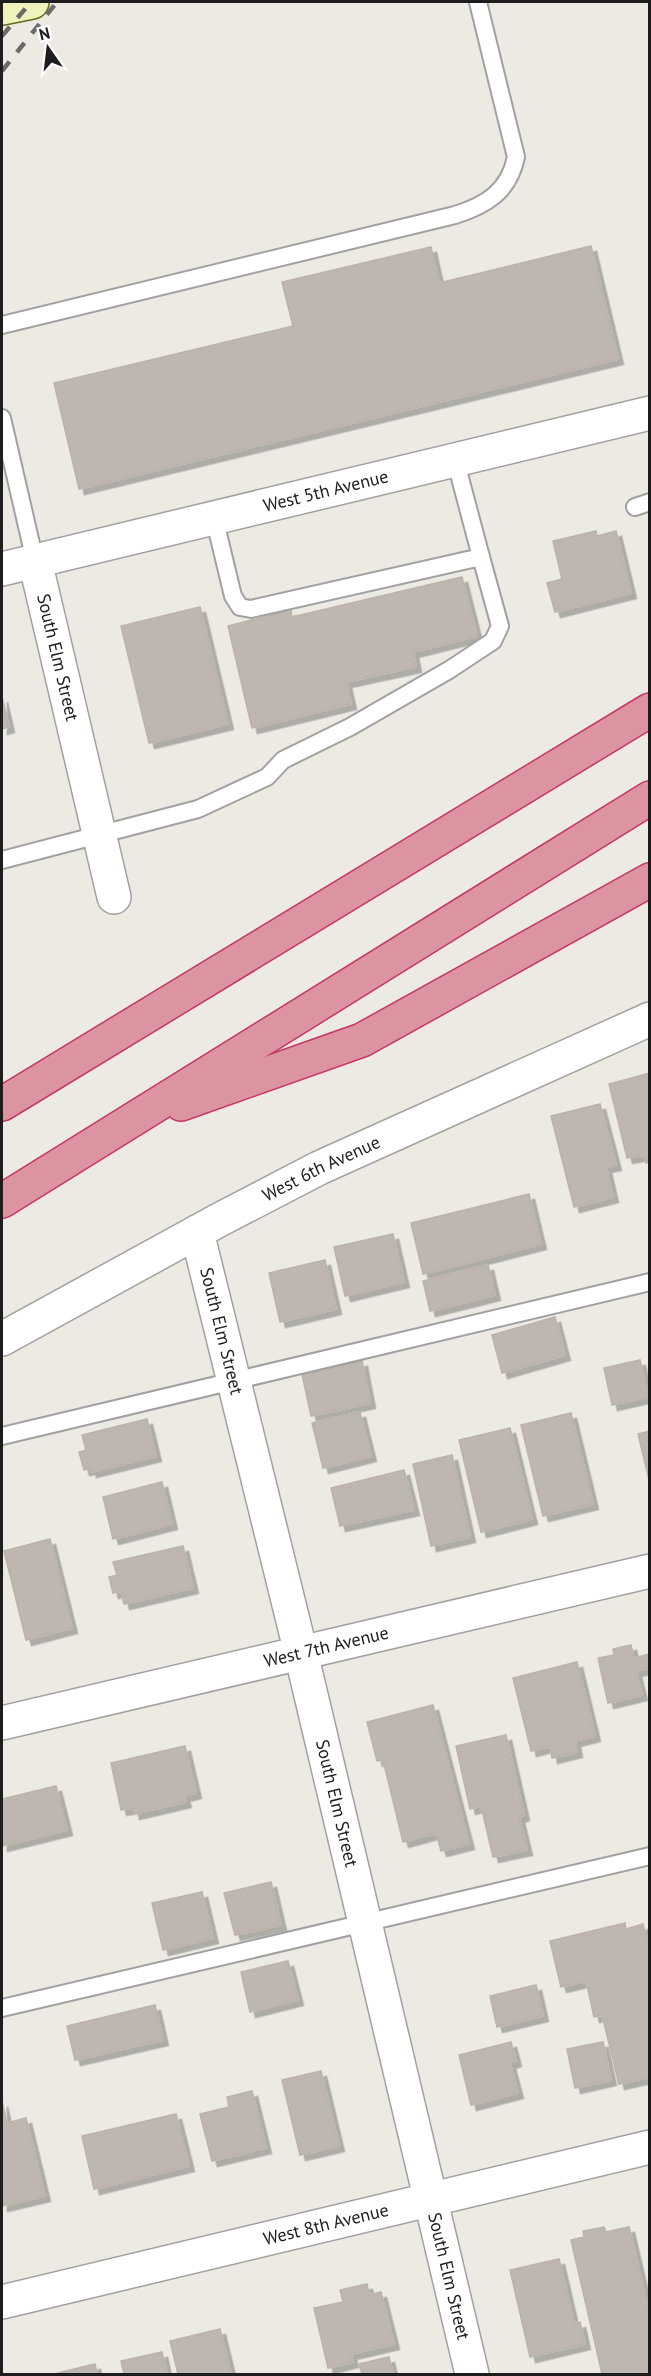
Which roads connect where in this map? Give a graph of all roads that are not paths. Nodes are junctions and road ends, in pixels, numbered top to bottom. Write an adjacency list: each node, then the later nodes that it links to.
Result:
1 (32, 2): 3 (street)
2 (478, 2): 4 (lane)
3 (2, 8)
4 (2, 325)
5 (650, 413): 7 (street, West 5th Avenue)
6 (2, 418): 10 (lane, South Elm Street)
7 (455, 459): 8 (street, West 5th Avenue); 9 (lane)
8 (214, 518): 9 (lane); 10 (street, West 5th Avenue)
9 (481, 557): 14 (lane)
10 (35, 561): 11 (street, West 5th Avenue); 14 (street, South Elm Street)
11 (2, 569)
12 (650, 710): 19 (highway)
13 (650, 798): 20 (highway)
14 (100, 836): 15 (lane); 17 (street, South Elm Street)
15 (2, 860)
16 (650, 880): 20 (highway)
17 (114, 897)
18 (650, 1019): 22 (street, West 6th Avenue)
19 (2, 1104)
20 (120, 1126): 21 (highway)
21 (2, 1201)
22 (197, 1232): 24 (street, West 6th Avenue); 25 (street, South Elm Street)
23 (650, 1282): 25 (lane)
24 (2, 1340)
25 (234, 1379): 26 (lane); 28 (street, South Elm Street)
26 (2, 1436)
27 (650, 1571): 28 (street, West 7th Avenue)
28 (301, 1653): 29 (street, West 7th Avenue); 31 (street, South Elm Street)
29 (2, 1723)
30 (650, 1856): 31 (lane)
31 (365, 1923): 32 (lane); 34 (street, South Elm Street)
32 (2, 2008)
33 (650, 2147): 34 (street, West 8th Avenue)
34 (431, 2199): 35 (street, West 8th Avenue); 36 (street, South Elm Street)
35 (2, 2302)
36 (472, 2374)

